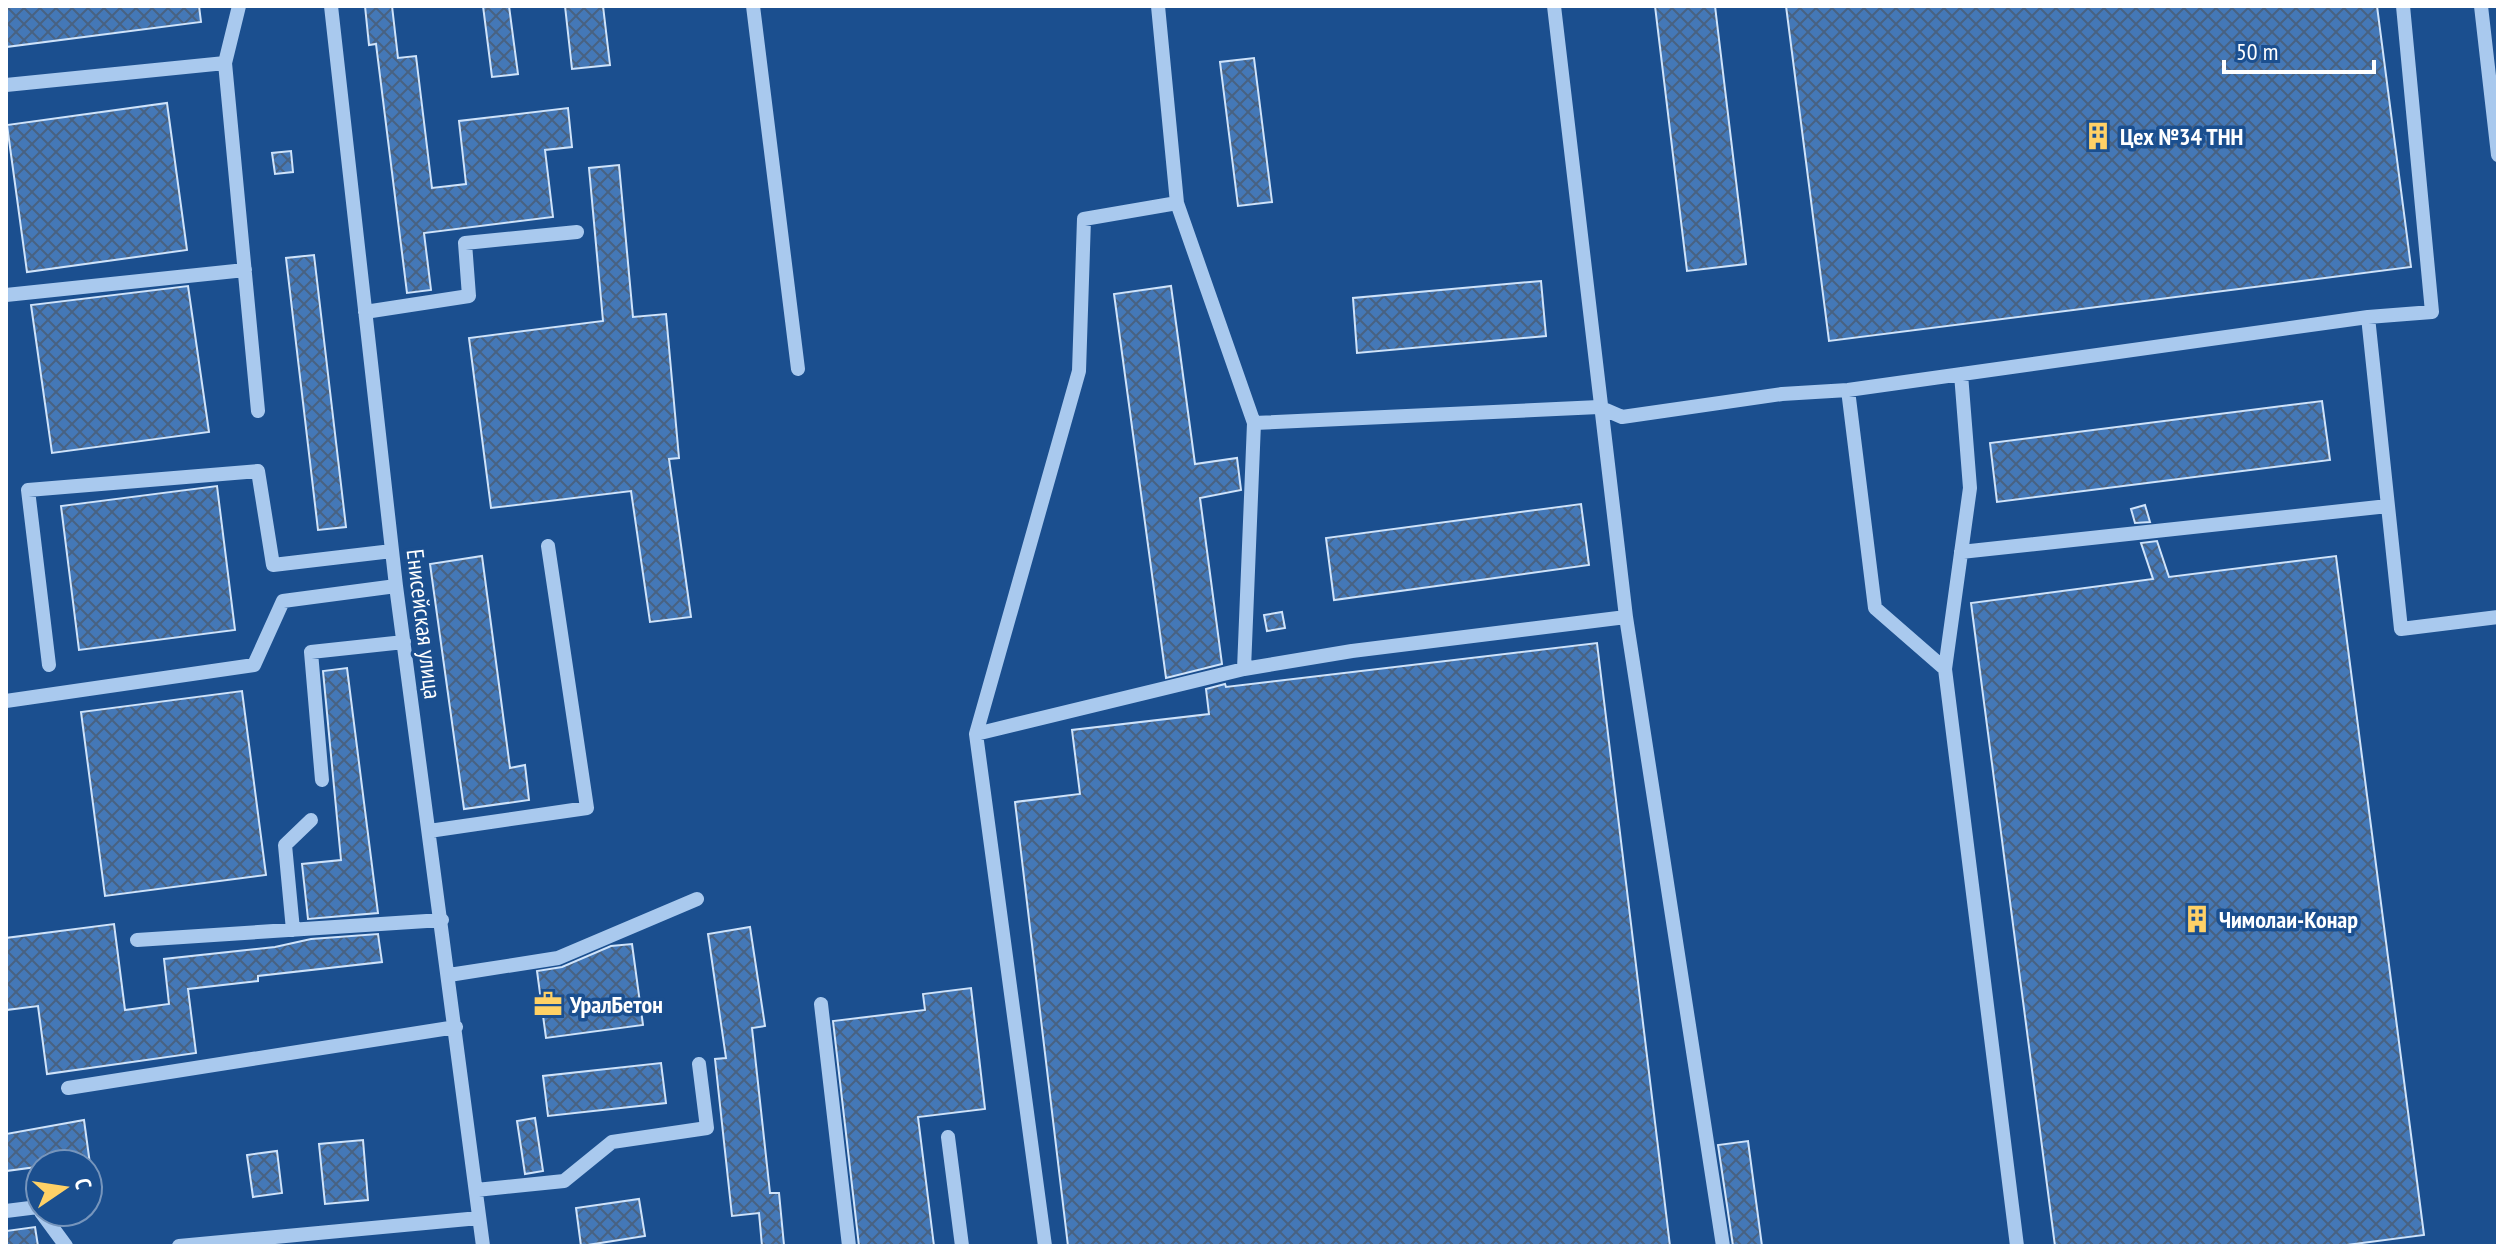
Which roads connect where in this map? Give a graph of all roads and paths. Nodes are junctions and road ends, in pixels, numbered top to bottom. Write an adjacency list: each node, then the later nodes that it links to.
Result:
1 (239, 6): 8 (street)
2 (331, 6): 15 (street, Енисейская улица)
3 (753, 6): 17 (street)
4 (1158, 6): 11 (street)
5 (1554, 6): 20 (street)
6 (2403, 6): 16 (street)
7 (2481, 6): 10 (street)
8 (225, 63): 9 (street); 13 (street)
9 (6, 85)
10 (2498, 155)
11 (1177, 203): 22 (street); 35 (street)
12 (577, 232): 15 (street)
13 (245, 270): 14 (street); 21 (street)
14 (6, 295)
15 (365, 312): 25 (street, Енисейская улица)
16 (2368, 317): 18 (street); 23 (street)
17 (798, 369)
18 (1961, 374): 19 (street); 26 (street)
19 (1848, 390): 20 (street); 33 (street)
20 (1599, 407): 22 (street); 28 (street)
21 (258, 411)
22 (1254, 423): 32 (street)
23 (2388, 506): 26 (street); 29 (street)
24 (548, 546): 38 (street)
25 (392, 551): 27 (street, Енисейская улица); 31 (street)
26 (1961, 552): 33 (street)
27 (396, 586): 30 (street, Енисейская улица); 34 (street)
28 (1626, 617): 32 (street); 58 (street)
29 (2498, 617)
30 (404, 642): 36 (street); 38 (street, Енисейская улица)
31 (49, 665)
32 (1244, 669): 35 (street)
33 (1945, 669): 59 (street)
34 (6, 701)
35 (976, 734): 57 (street)
36 (322, 780)
37 (311, 820): 41 (street)
38 (429, 831): 40 (street, Енисейская улица)
39 (697, 899): 43 (street)
40 (442, 920): 41 (street); 43 (street, Енисейская улица)
41 (293, 930): 42 (street)
42 (137, 940)
43 (449, 975): 45 (street, Енисейская улица)
44 (821, 1004): 55 (street)
45 (456, 1027): 47 (street); 49 (street, Енисейская улица)
46 (699, 1064): 49 (street)
47 (68, 1088)
48 (948, 1137): 56 (street)
49 (476, 1190): 50 (street, Енисейская улица)
50 (479, 1218): 53 (street); 54 (street, Енисейская улица)
51 (53, 1228): 52 (street)
52 (66, 1246)
53 (179, 1246)
54 (483, 1246)
55 (849, 1246)
56 (962, 1246)
57 (1045, 1246)
58 (1723, 1246)
59 (2017, 1246)

